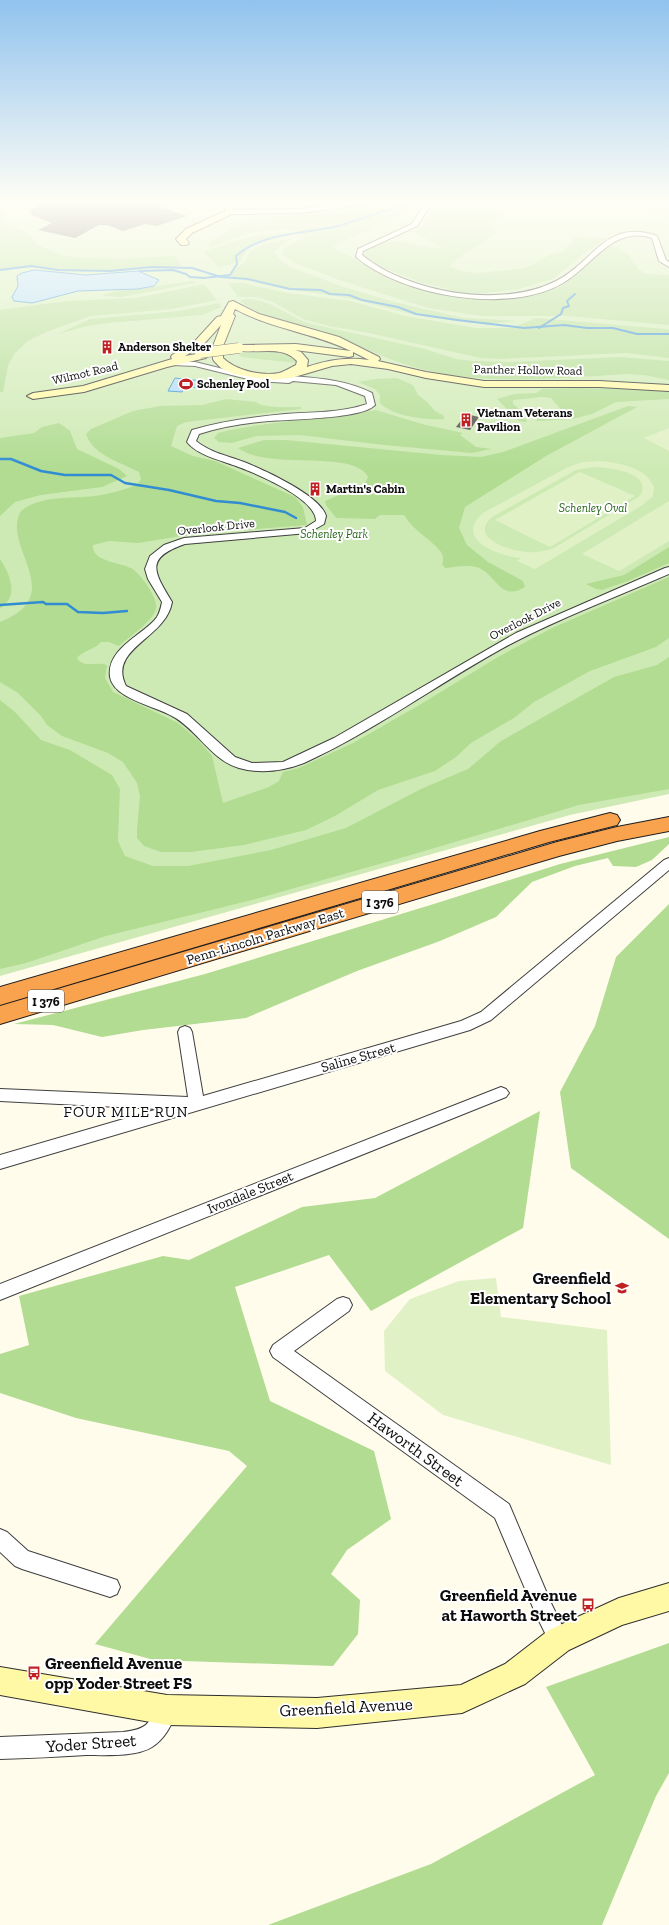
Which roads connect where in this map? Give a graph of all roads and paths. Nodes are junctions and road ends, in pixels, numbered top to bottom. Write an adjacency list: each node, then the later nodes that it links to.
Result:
1 (435, 290): 2 (street)
2 (537, 290)
3 (234, 313): 5 (main road); 6 (main road); 7 (main road); 8 (main road)
4 (239, 350): 5 (main road, Wilmot Road); 6 (main road, Wilmot Road); 7 (main road, Wilmot Road)
5 (282, 350): 7 (main road, Wilmot Road)
6 (168, 362): 9 (street, Overlook Drive); 11 (main road, Wilmot Road)
7 (380, 363): 8 (main road); 10 (main road, Panther Hollow Road)
8 (279, 377): 9 (street, Overlook Drive)
9 (302, 380): 12 (street, Overlook Drive)
10 (669, 388)
11 (33, 396)
12 (669, 570)
13 (669, 809): 16 (highway, Penn-Lincoln Parkway East / I 376)
14 (669, 824): 16 (highway, Penn-Lincoln Parkway East / I 376)
15 (669, 863): 22 (street, Saline Street)
16 (90, 979): 17 (highway, Penn-Lincoln Parkway East / I 376); 18 (highway, Penn-Lincoln Parkway East / I 376)
17 (0, 996)
18 (0, 1015)
19 (185, 1032): 22 (street)
20 (501, 1093): 24 (street, Ivondale Street)
21 (0, 1095): 22 (street)
22 (197, 1104): 23 (street, Saline Street)
23 (0, 1162)
24 (0, 1292)
25 (343, 1305): 29 (street, Haworth Street)
26 (0, 1538): 27 (street)
27 (110, 1587)
28 (669, 1597): 29 (main road, Greenfield Avenue)
29 (559, 1640): 31 (main road, Greenfield Avenue)
30 (0, 1681): 31 (main road, Greenfield Avenue)
31 (167, 1710): 32 (street, Yoder Street)
32 (0, 1748)

